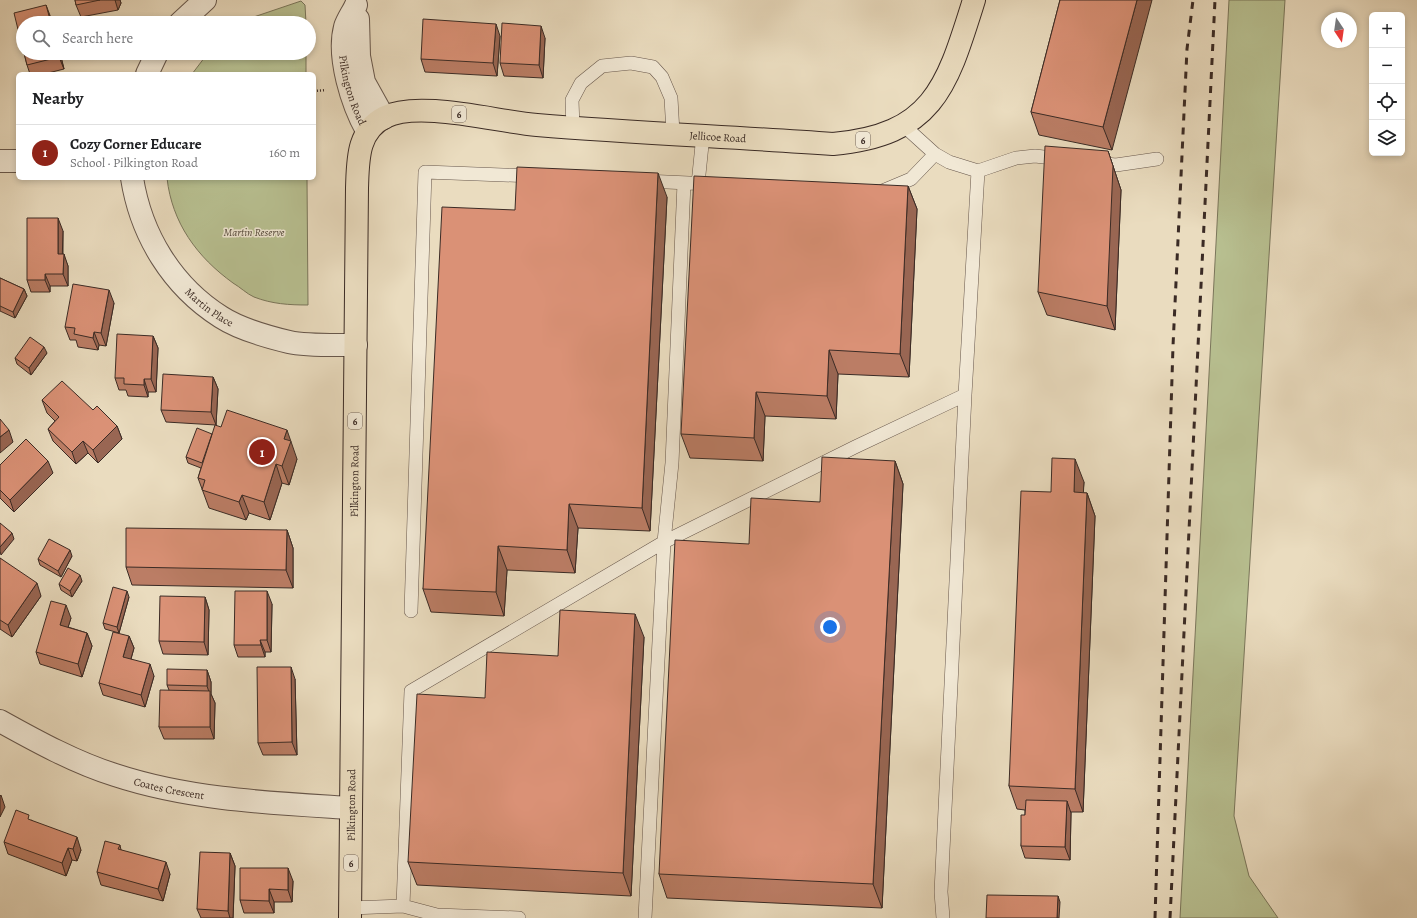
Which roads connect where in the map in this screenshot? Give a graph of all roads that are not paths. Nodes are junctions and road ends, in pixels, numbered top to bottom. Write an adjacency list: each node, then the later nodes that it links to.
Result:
1 (205, 0): 4 (street)
2 (974, 0): 8 (main road, Jellicoe Road / 6)
3 (356, 3): 7 (street, Pilkington Road)
4 (188, 16)
5 (154, 60): 6 (street)
6 (148, 72)
7 (375, 124): 9 (main road, Jellicoe Road / 6); 24 (main road, Pilkington Road / 6)
8 (903, 125): 11 (main road, Jellicoe Road / 6); 12 (lane)
9 (573, 128): 10 (main road, Jellicoe Road / 6); 10 (lane)
10 (673, 133): 11 (main road, Jellicoe Road / 6)
11 (703, 135): 21 (lane)
12 (935, 154): 16 (lane); 23 (lane)
13 (1157, 159): 16 (lane)
14 (0, 161): 15 (street)
15 (16, 161)
16 (978, 171): 25 (lane)
17 (543, 177): 27 (lane)
18 (132, 180): 24 (street, Martin Place)
19 (629, 181): 20 (lane)
20 (684, 183): 21 (lane); 26 (lane)
21 (698, 184): 22 (lane)
22 (721, 185)
23 (867, 191)
24 (356, 345): 29 (main road, Pilkington Road / 6)
25 (965, 395): 26 (lane); 34 (lane)
26 (664, 542): 30 (lane); 33 (lane)
27 (411, 611)
28 (0, 721): 29 (street, Coates Crescent)
29 (351, 808): 31 (main road, Pilkington Road / 6)
30 (409, 911): 31 (lane); 32 (lane)
31 (350, 913)
32 (520, 918)
33 (645, 918)
34 (943, 918)

